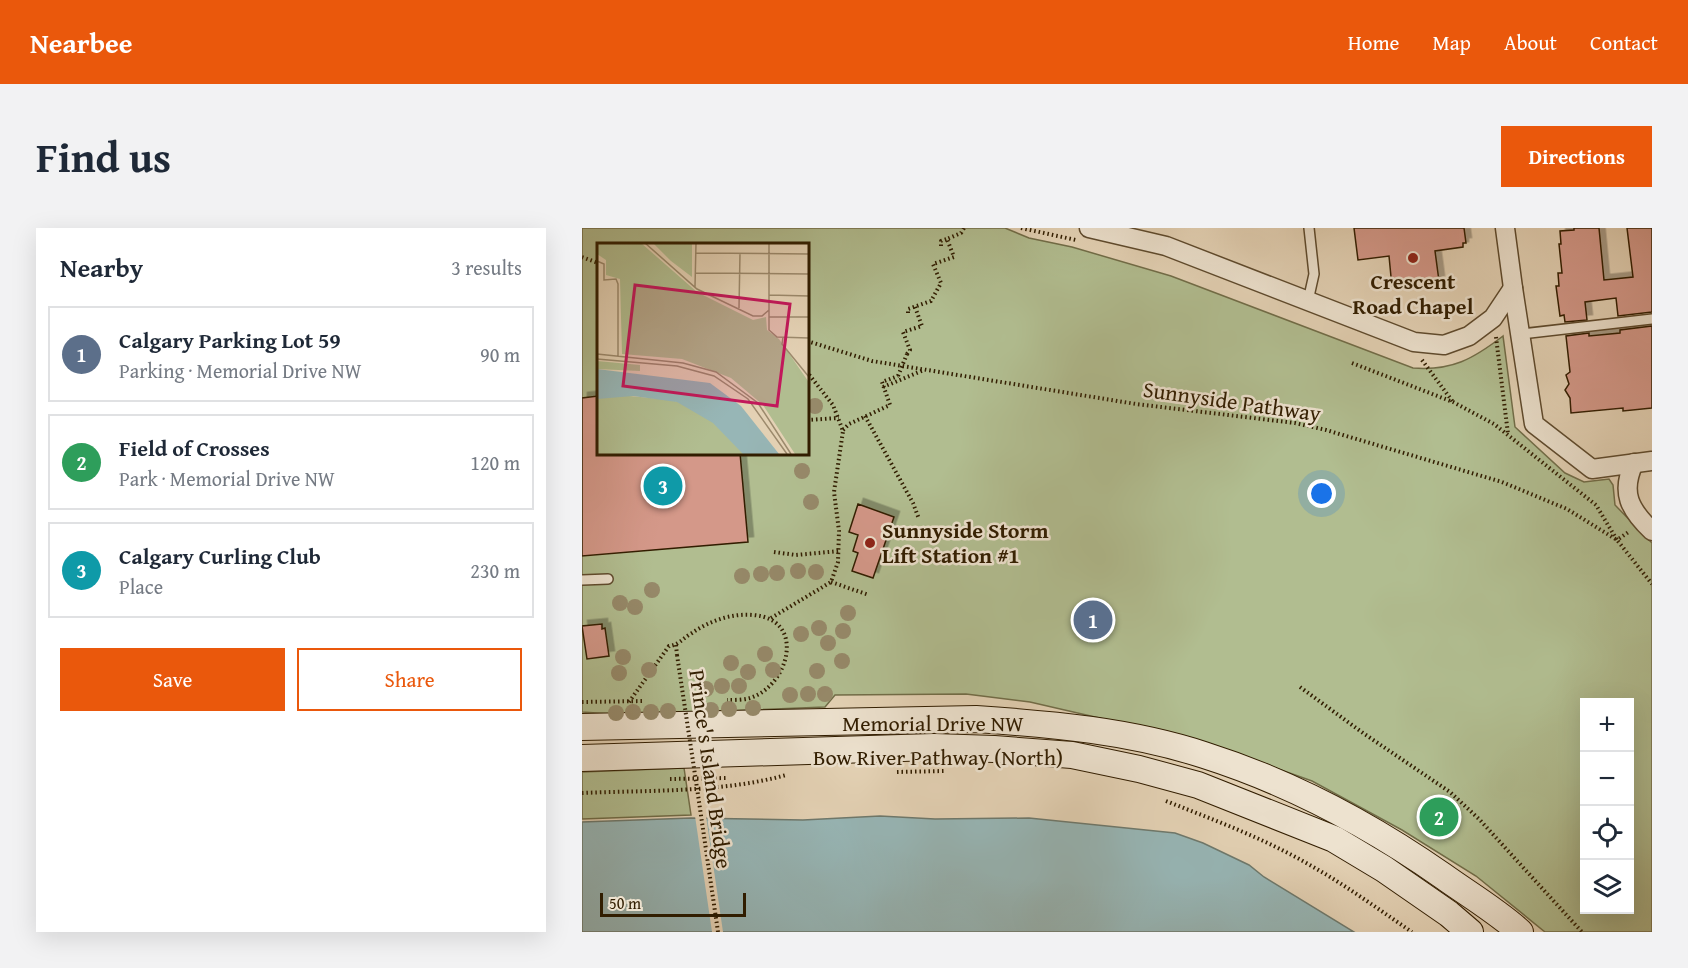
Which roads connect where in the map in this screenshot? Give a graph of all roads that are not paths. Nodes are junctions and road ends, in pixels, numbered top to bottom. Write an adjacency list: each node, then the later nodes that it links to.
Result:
1 (1089, 228): 5 (street)
2 (1309, 228): 5 (lane)
3 (1505, 228): 4 (street)
4 (1513, 288): 5 (street); 7 (street)
5 (1308, 301)
6 (1652, 319): 7 (lane)
7 (1521, 334): 8 (street)
8 (1643, 462): 9 (street)
9 (1649, 528)
10 (608, 579): 11 (lane)
11 (582, 580)
12 (582, 727): 15 (main road, Memorial Drive NW)
13 (582, 758): 14 (main road, Memorial Drive NW)
14 (1470, 932)
15 (1520, 932)

